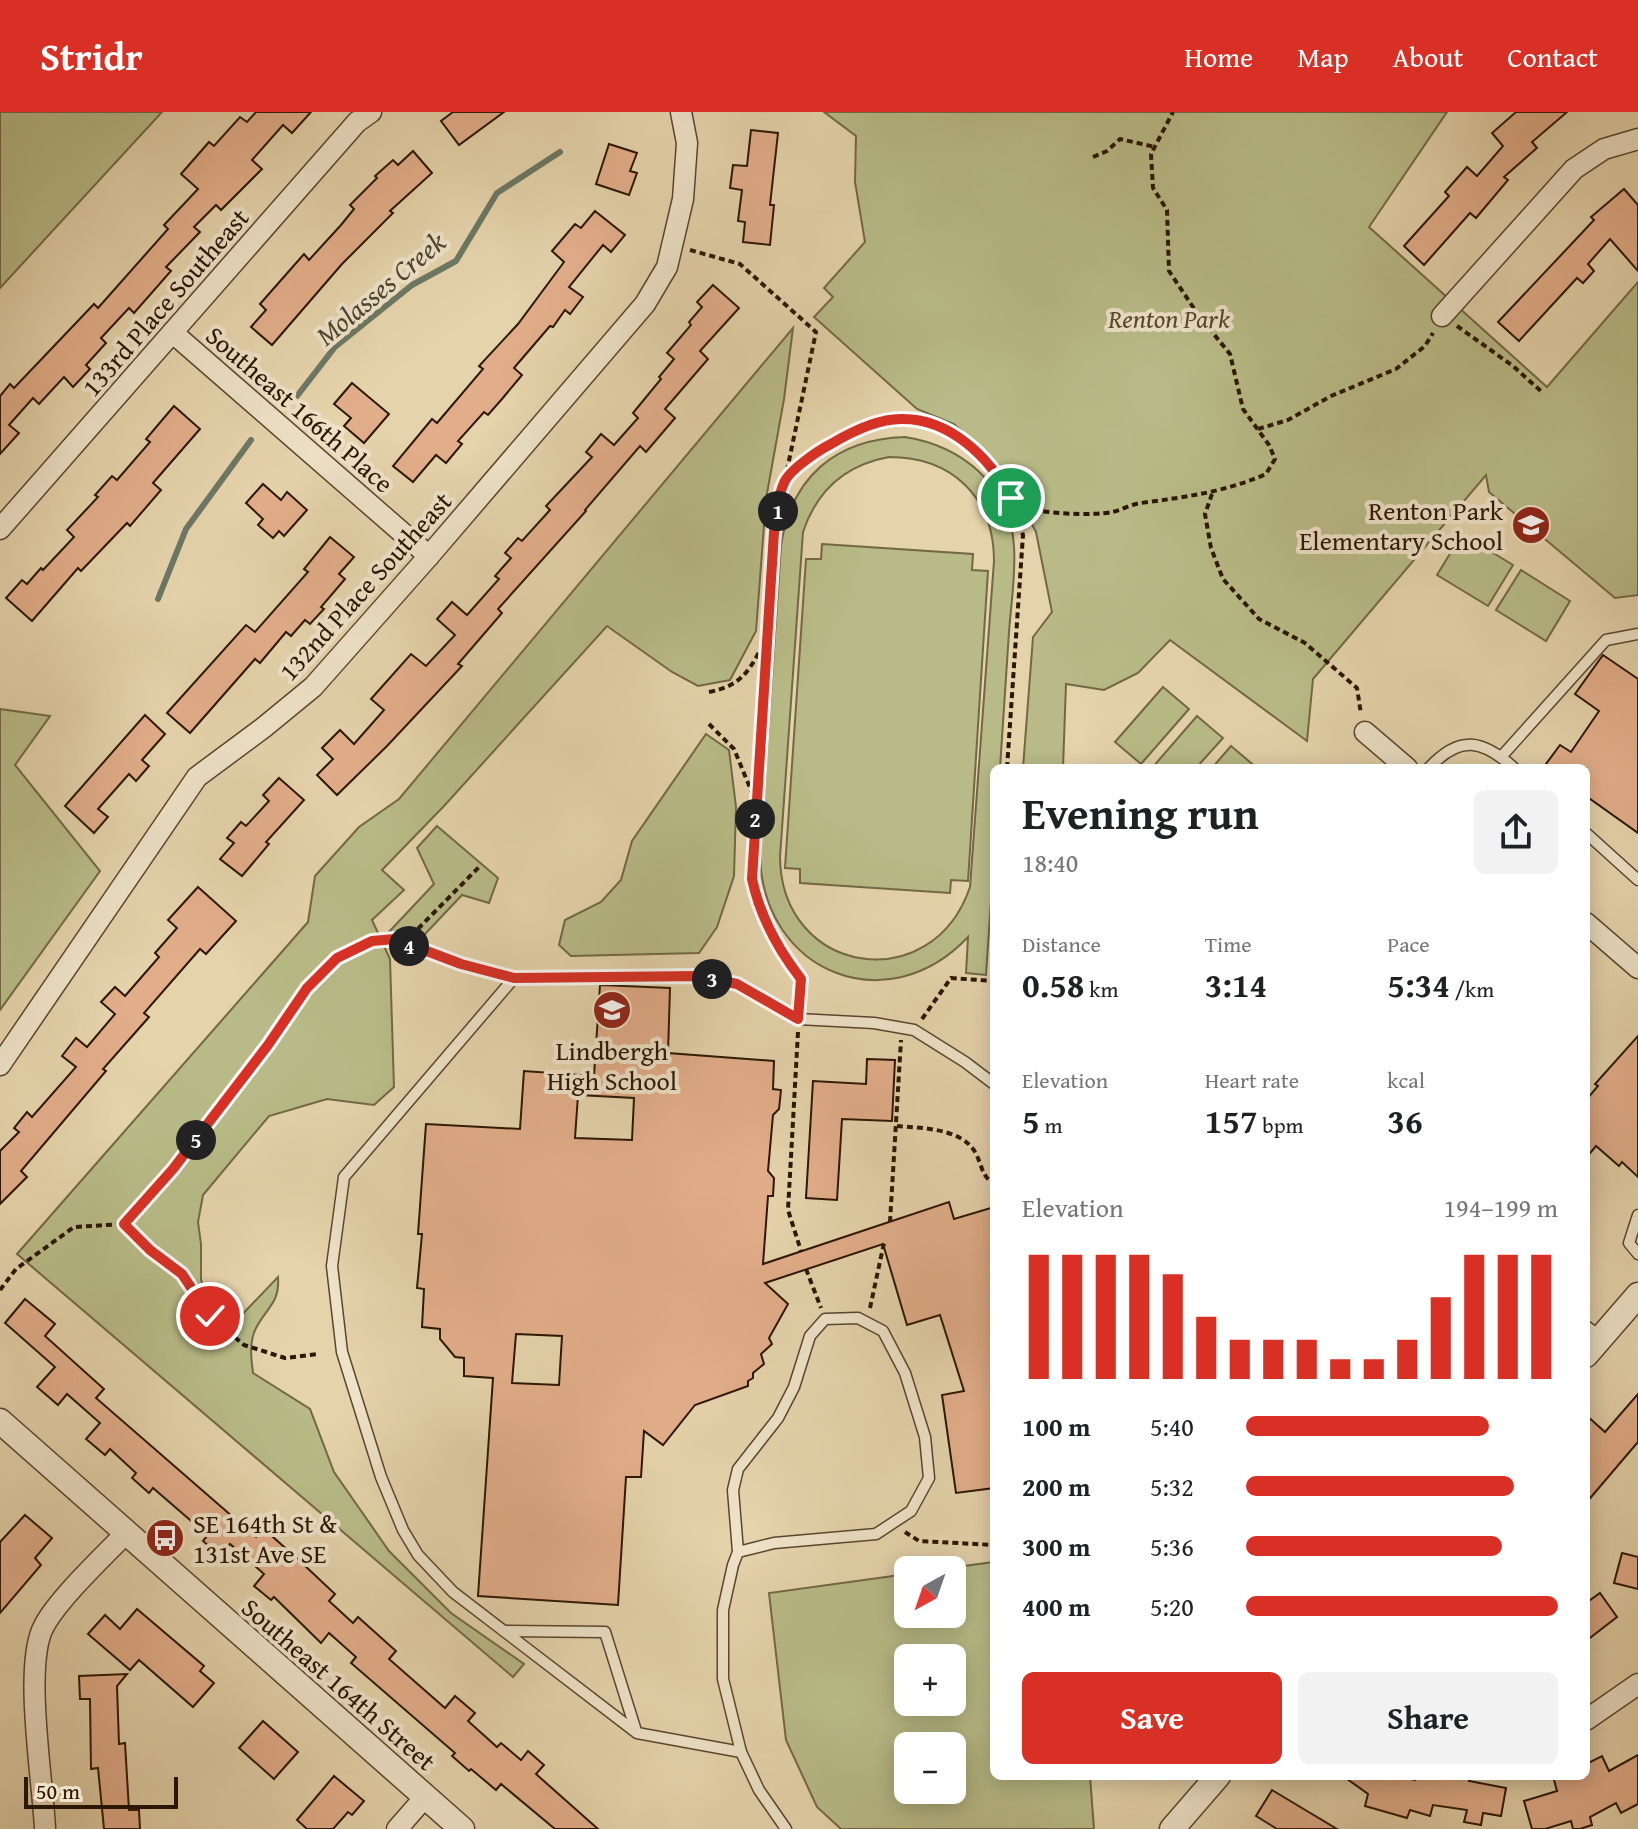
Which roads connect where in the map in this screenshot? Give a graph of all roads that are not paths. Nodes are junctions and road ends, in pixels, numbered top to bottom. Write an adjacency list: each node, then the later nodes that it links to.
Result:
1 (371, 112): 5 (street, 133rd Place Southeast)
2 (681, 112): 7 (street, 132nd Place Southeast)
3 (1638, 139): 4 (street)
4 (1442, 316)
5 (173, 333): 6 (street, 133rd Place Southeast); 7 (street, Southeast 166th Place)
6 (0, 529)
7 (429, 556): 18 (street, 132nd Place Southeast)
8 (1638, 634): 10 (lane)
9 (1365, 732): 11 (street)
10 (1501, 757): 12 (lane); 13 (lane)
11 (1402, 764)
12 (1434, 764)
13 (1509, 764)
14 (1590, 837): 15 (lane)
15 (1638, 880)
16 (1590, 926): 17 (street)
17 (1638, 968)
18 (0, 1065)
19 (990, 1081): 27 (lane)
20 (1638, 1215): 21 (lane)
21 (1638, 1254)
22 (1638, 1295): 23 (street)
23 (1591, 1339)
24 (0, 1421): 25 (street, Southeast 164th Street)
25 (126, 1533): 33 (street, Southeast 164th Street); 35 (street)
26 (738, 1552): 26 (lane); 31 (lane)
27 (504, 1631): 30 (lane); 30 (lane)
28 (1638, 1684): 29 (street)
29 (1590, 1717)
30 (637, 1733): 31 (lane)
31 (741, 1752): 38 (lane)
32 (1215, 1780): 34 (street)
33 (425, 1797): 36 (street); 37 (street, Southeast 164th Street)
34 (1182, 1826)
35 (45, 1829)
36 (397, 1829)
37 (462, 1829)
38 (786, 1829)

